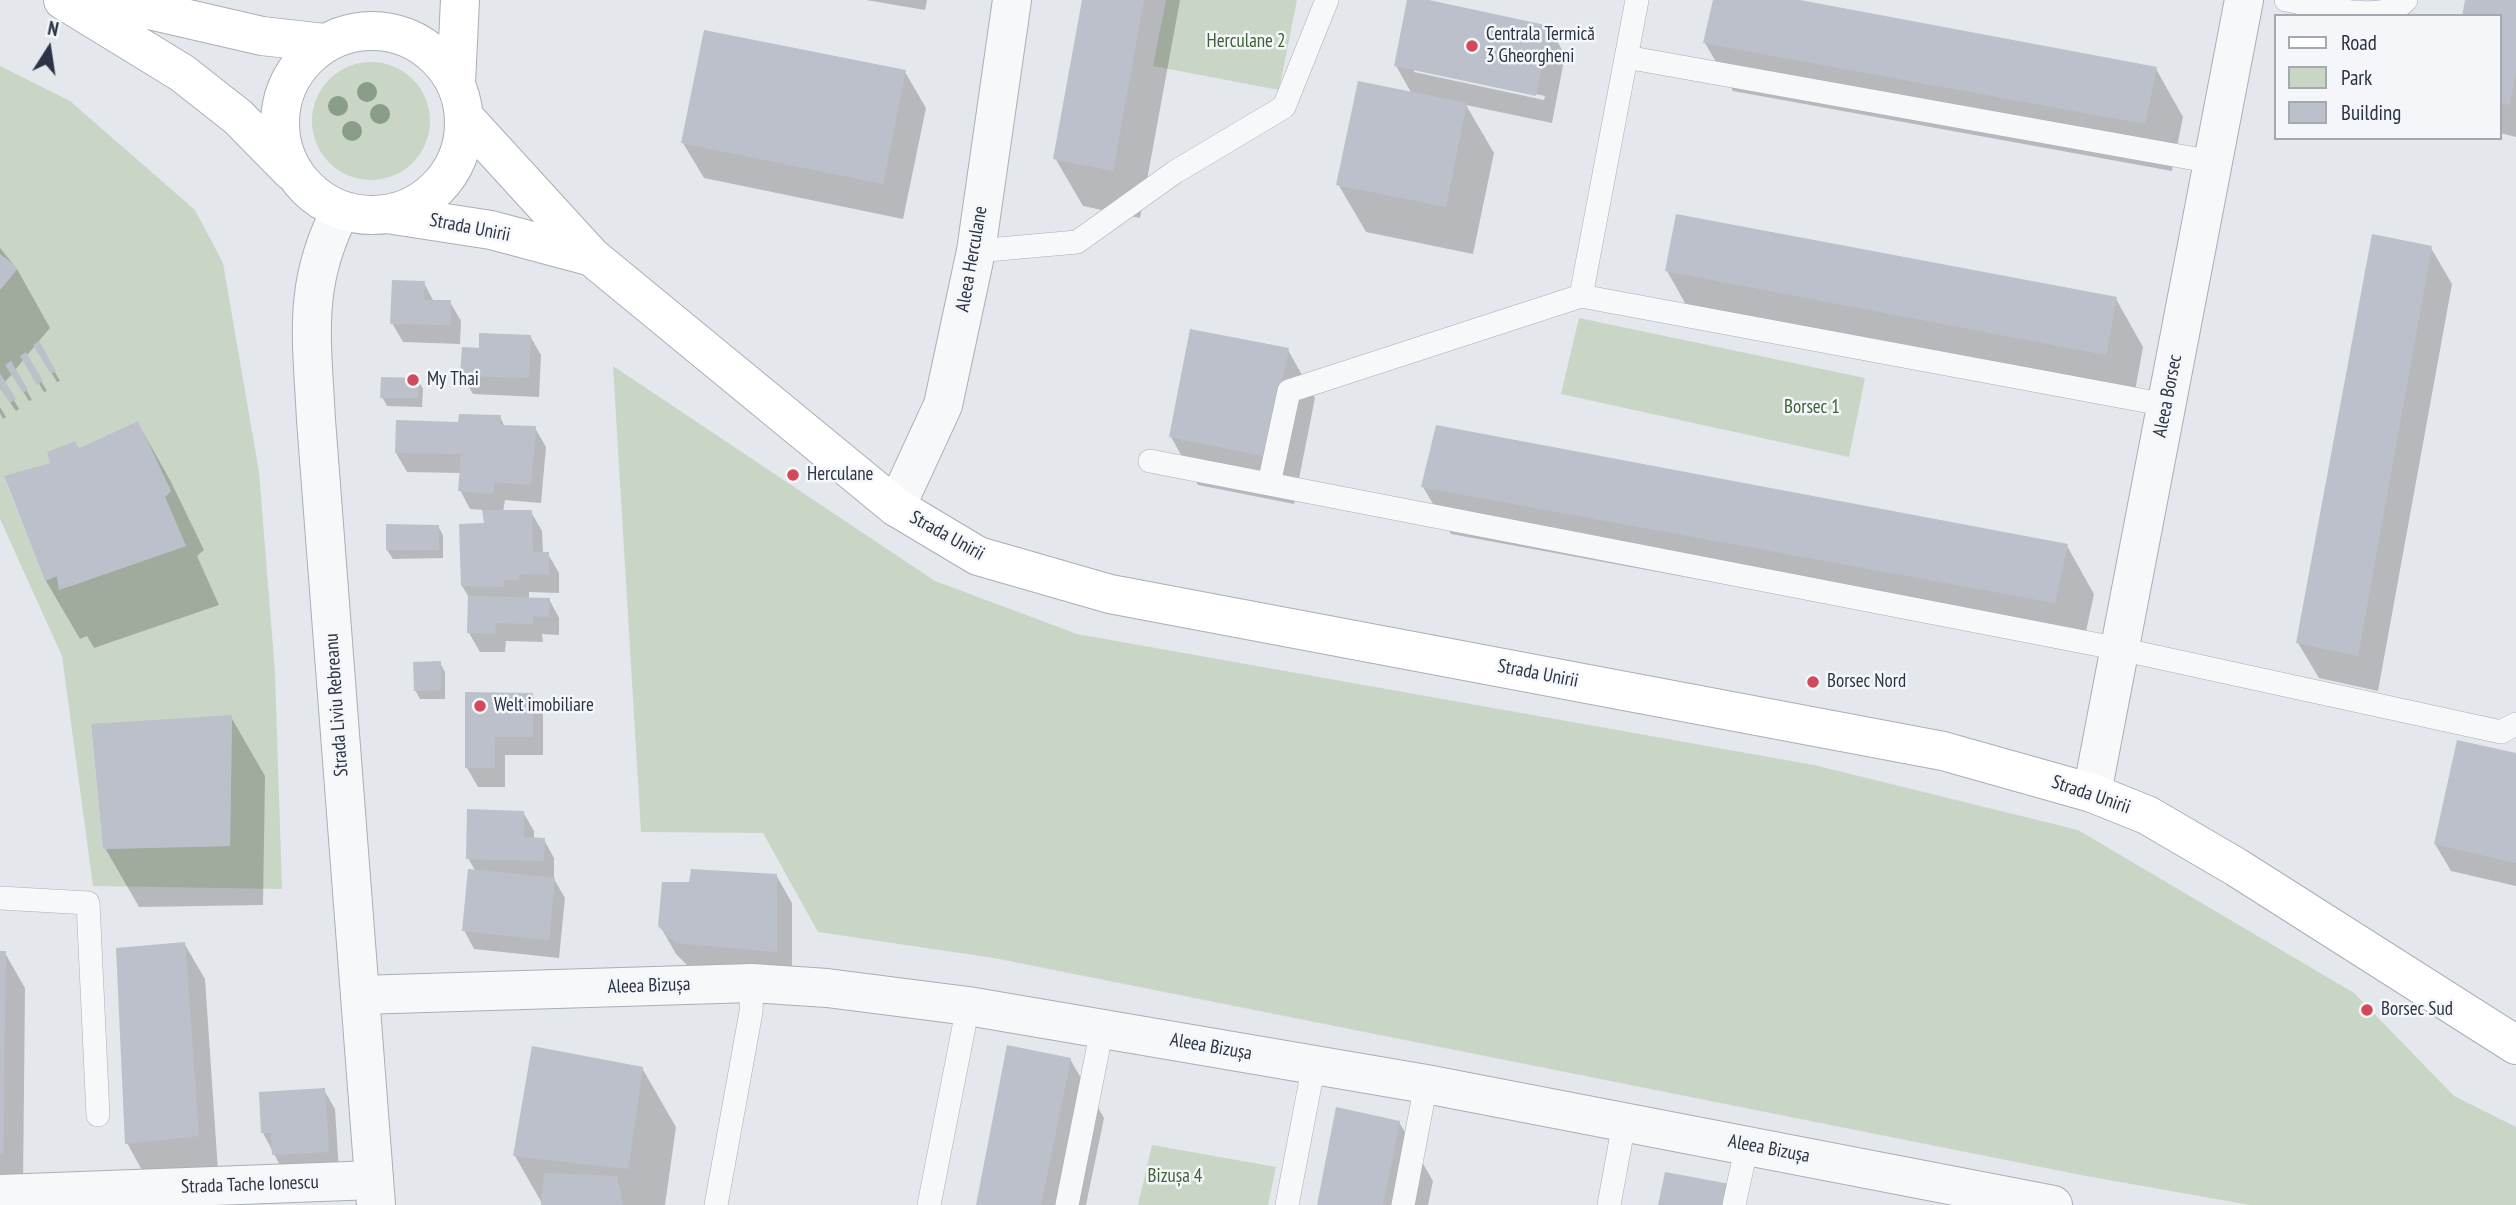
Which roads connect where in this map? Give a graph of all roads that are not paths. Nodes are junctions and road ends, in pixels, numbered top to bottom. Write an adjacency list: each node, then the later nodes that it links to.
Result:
1 (63, 0): 16 (main road)
2 (106, 0): 11 (main road)
3 (361, 0): 12 (main road)
4 (460, 0): 14 (main road)
5 (1012, 0): 19 (street, Aleea Herculane)
6 (1327, 0): 19 (lane)
7 (1637, 0): 13 (lane)
8 (2244, 0): 15 (street, Aleea Borsec)
9 (2287, 0): 10 (lane)
10 (2406, 0)
11 (162, 7): 12 (main road)
12 (330, 41): 14 (main road); 16 (main road)
13 (1626, 57): 15 (lane); 21 (lane)
14 (460, 101): 18 (main road); 20 (main road, Strada Unirii)
15 (2213, 162): 22 (street, Aleea Borsec)
16 (299, 180): 17 (main road)
17 (341, 210): 18 (main road); 31 (street, Strada Liviu Rebreanu)
18 (387, 214): 20 (main road, Strada Unirii)
19 (976, 251): 25 (street, Aleea Herculane)
20 (592, 257): 25 (main road, Strada Unirii)
21 (1581, 296): 22 (lane); 24 (lane)
22 (2166, 405): 26 (street, Aleea Borsec)
23 (1150, 461): 24 (lane)
24 (1269, 484): 26 (lane)
25 (895, 507): 28 (main road, Strada Unirii)
26 (2120, 649): 27 (lane); 28 (street, Aleea Borsec)
27 (2516, 724)
28 (2092, 793): 34 (main road, Strada Unirii)
29 (0, 898): 37 (lane)
30 (752, 984): 31 (street, Aleea Bizușa); 32 (street, Aleea Bizușa); 42 (lane)
31 (360, 995): 40 (street, Strada Liviu Rebreanu)
32 (968, 1006): 33 (street, Aleea Bizușa); 43 (lane)
33 (1102, 1029): 35 (street, Aleea Bizușa); 44 (lane)
34 (2516, 1045)
35 (1314, 1065): 36 (street, Aleea Bizușa); 45 (lane)
36 (1426, 1084): 38 (street, Aleea Bizușa); 46 (lane)
37 (98, 1115)
38 (1624, 1122): 39 (street, Aleea Bizușa); 47 (lane)
39 (1746, 1145): 48 (lane); 49 (street, Aleea Bizușa)
40 (375, 1193): 41 (street, Strada Tache Ionescu)
41 (0, 1194)
42 (716, 1205)
43 (929, 1205)
44 (1067, 1205)
45 (1287, 1205)
46 (1402, 1205)
47 (1609, 1205)
48 (1734, 1205)
49 (2053, 1205)

